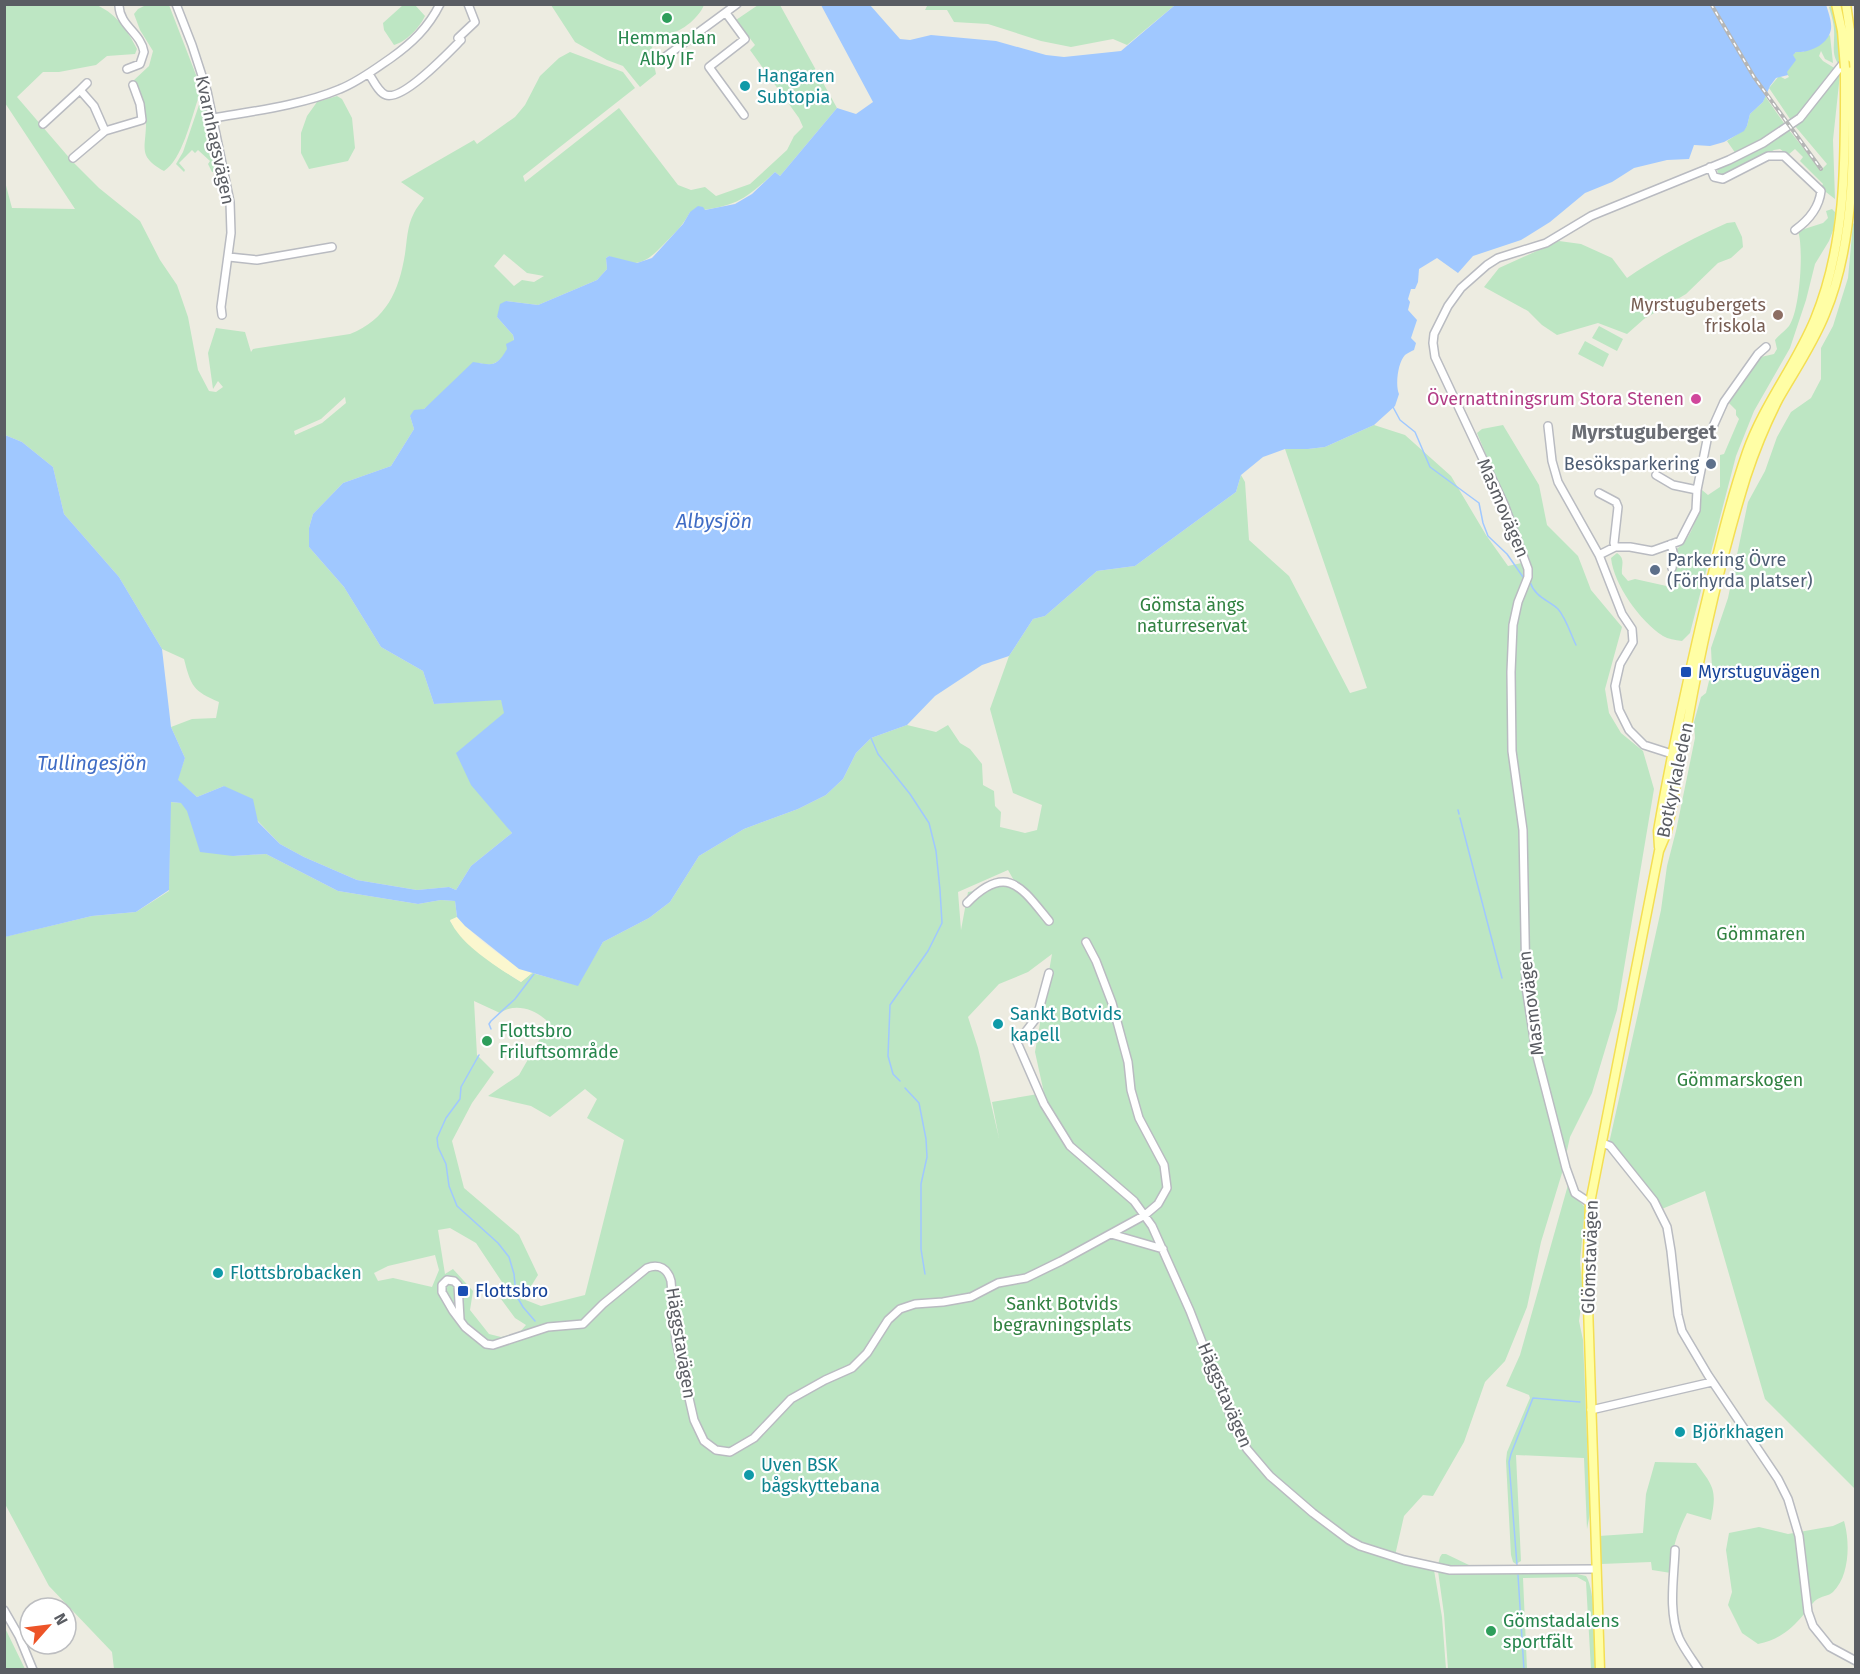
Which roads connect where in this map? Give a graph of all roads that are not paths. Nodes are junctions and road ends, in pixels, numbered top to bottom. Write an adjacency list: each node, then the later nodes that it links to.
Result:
1 (176, 4): 18 (street, Kvarnhagsvägen)
2 (440, 4): 13 (street)
3 (468, 4): 13 (street)
4 (737, 4): 8 (street)
5 (1836, 4): 9 (main road, Botkyrkaleden)
6 (1845, 4): 9 (main road, Botkyrkaleden)
7 (119, 5): 12 (street)
8 (726, 13): 11 (street); 17 (street)
9 (1846, 31): 36 (main road, Botkyrkaleden, bridge); 37 (main road, Botkyrkaleden, bridge)
10 (1856, 44): 22 (street, Masmovägen)
11 (665, 57)
12 (127, 69)
13 (369, 74): 18 (street)
14 (87, 83): 16 (street)
15 (133, 85): 20 (street)
16 (80, 90): 19 (street); 20 (street)
17 (744, 115)
18 (214, 118): 25 (street, Kvarnhagsvägen)
19 (43, 124)
20 (105, 131): 21 (street)
21 (73, 158)
22 (1710, 167): 23 (street); 45 (street, Masmovägen)
23 (1795, 230)
24 (332, 246): 25 (street)
25 (229, 257): 26 (street, Kvarnhagsvägen)
26 (222, 315)
27 (1766, 347): 30 (street)
28 (1548, 426): 34 (street)
29 (1656, 475): 30 (street)
30 (1697, 490): 32 (street)
31 (1599, 493): 33 (street)
32 (1671, 544): 33 (street); 35 (street)
33 (1615, 547): 34 (street)
34 (1599, 555): 37 (street)
35 (1672, 568)
36 (1684, 743): 37 (main road); 38 (main road, Botkyrkaleden)
37 (1672, 754): 38 (main road); 39 (main road, Botkyrkaleden)
38 (1673, 803): 39 (main road, Botkyrkaleden)
39 (1659, 851): 44 (main road, Glömstavägen)
40 (967, 903): 41 (street)
41 (1049, 921)
42 (1086, 942): 46 (street)
43 (1049, 973): 46 (street, Häggstavägen)
44 (1602, 1143): 45 (main road, Glömstavägen); 50 (street)
45 (1590, 1203): 51 (main road, Glömstavägen)
46 (1145, 1215): 47 (street, Häggstavägen); 48 (street, Häggstavägen)
47 (1111, 1234): 48 (street); 49 (street, Häggstavägen)
48 (1164, 1249): 53 (street, Häggstavägen)
49 (460, 1319): 49 (street)
50 (1712, 1382): 51 (street); 55 (street)
51 (1591, 1410): 53 (main road, Glömstavägen)
52 (1675, 1550): 58 (street)
53 (1596, 1569): 57 (main road, Glömstavägen)
54 (4, 1610): 56 (street)
55 (1856, 1661)
56 (33, 1670)
57 (1600, 1670)
58 (1699, 1670)

